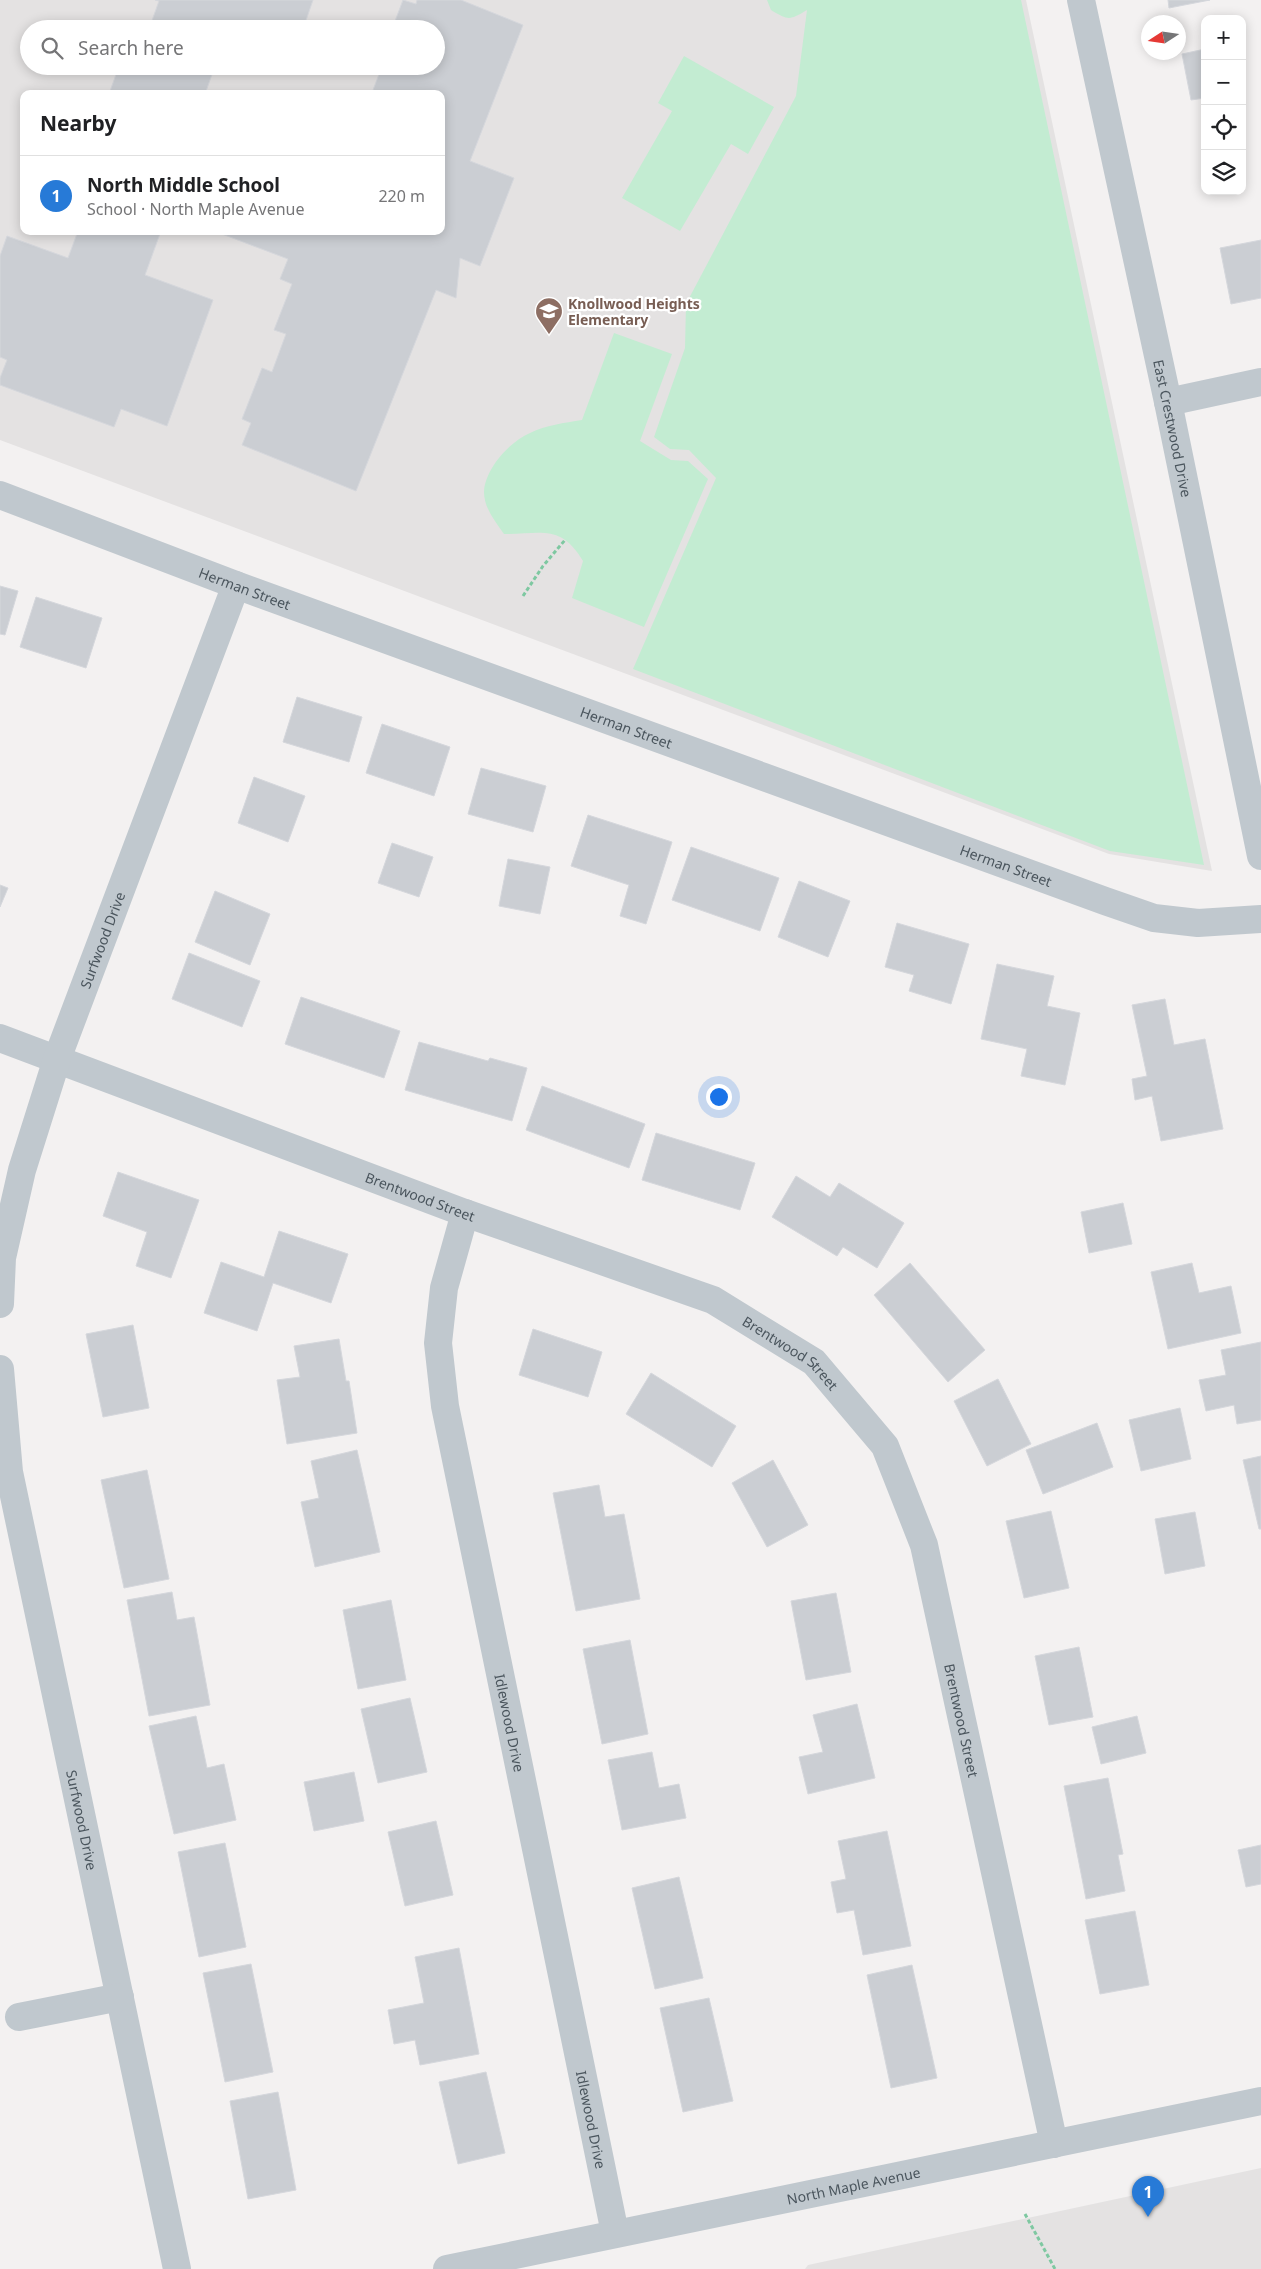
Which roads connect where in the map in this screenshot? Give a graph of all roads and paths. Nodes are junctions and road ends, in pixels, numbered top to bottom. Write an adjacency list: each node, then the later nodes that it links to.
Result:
1 (1081, 0): 3 (street, East Crestwood Drive)
2 (1261, 382): 3 (street)
3 (1168, 402): 8 (street, East Crestwood Drive)
4 (0, 494): 6 (street, Herman Street)
5 (565, 540): 7 (path)
6 (236, 585): 9 (street, Herman Street); 11 (street, Surfwood Drive)
7 (523, 596)
8 (1261, 856)
9 (1261, 919)
10 (0, 1038): 11 (street, Brentwood Street)
11 (57, 1059): 12 (street, Brentwood Street); 13 (street, Surfwood Drive)
12 (465, 1213): 18 (street, Brentwood Street); 20 (street, Idlewood Drive)
13 (0, 1304)
14 (0, 1382): 15 (street, Surfwood Drive)
15 (120, 1997): 16 (street); 21 (street, Surfwood Drive)
16 (19, 2018)
17 (1261, 2101): 18 (street, North Maple Avenue)
18 (1054, 2144): 20 (street, North Maple Avenue)
19 (1025, 2214): 23 (path)
20 (615, 2233): 22 (street, North Maple Avenue)
21 (177, 2269)
22 (447, 2269)
23 (1055, 2269)

